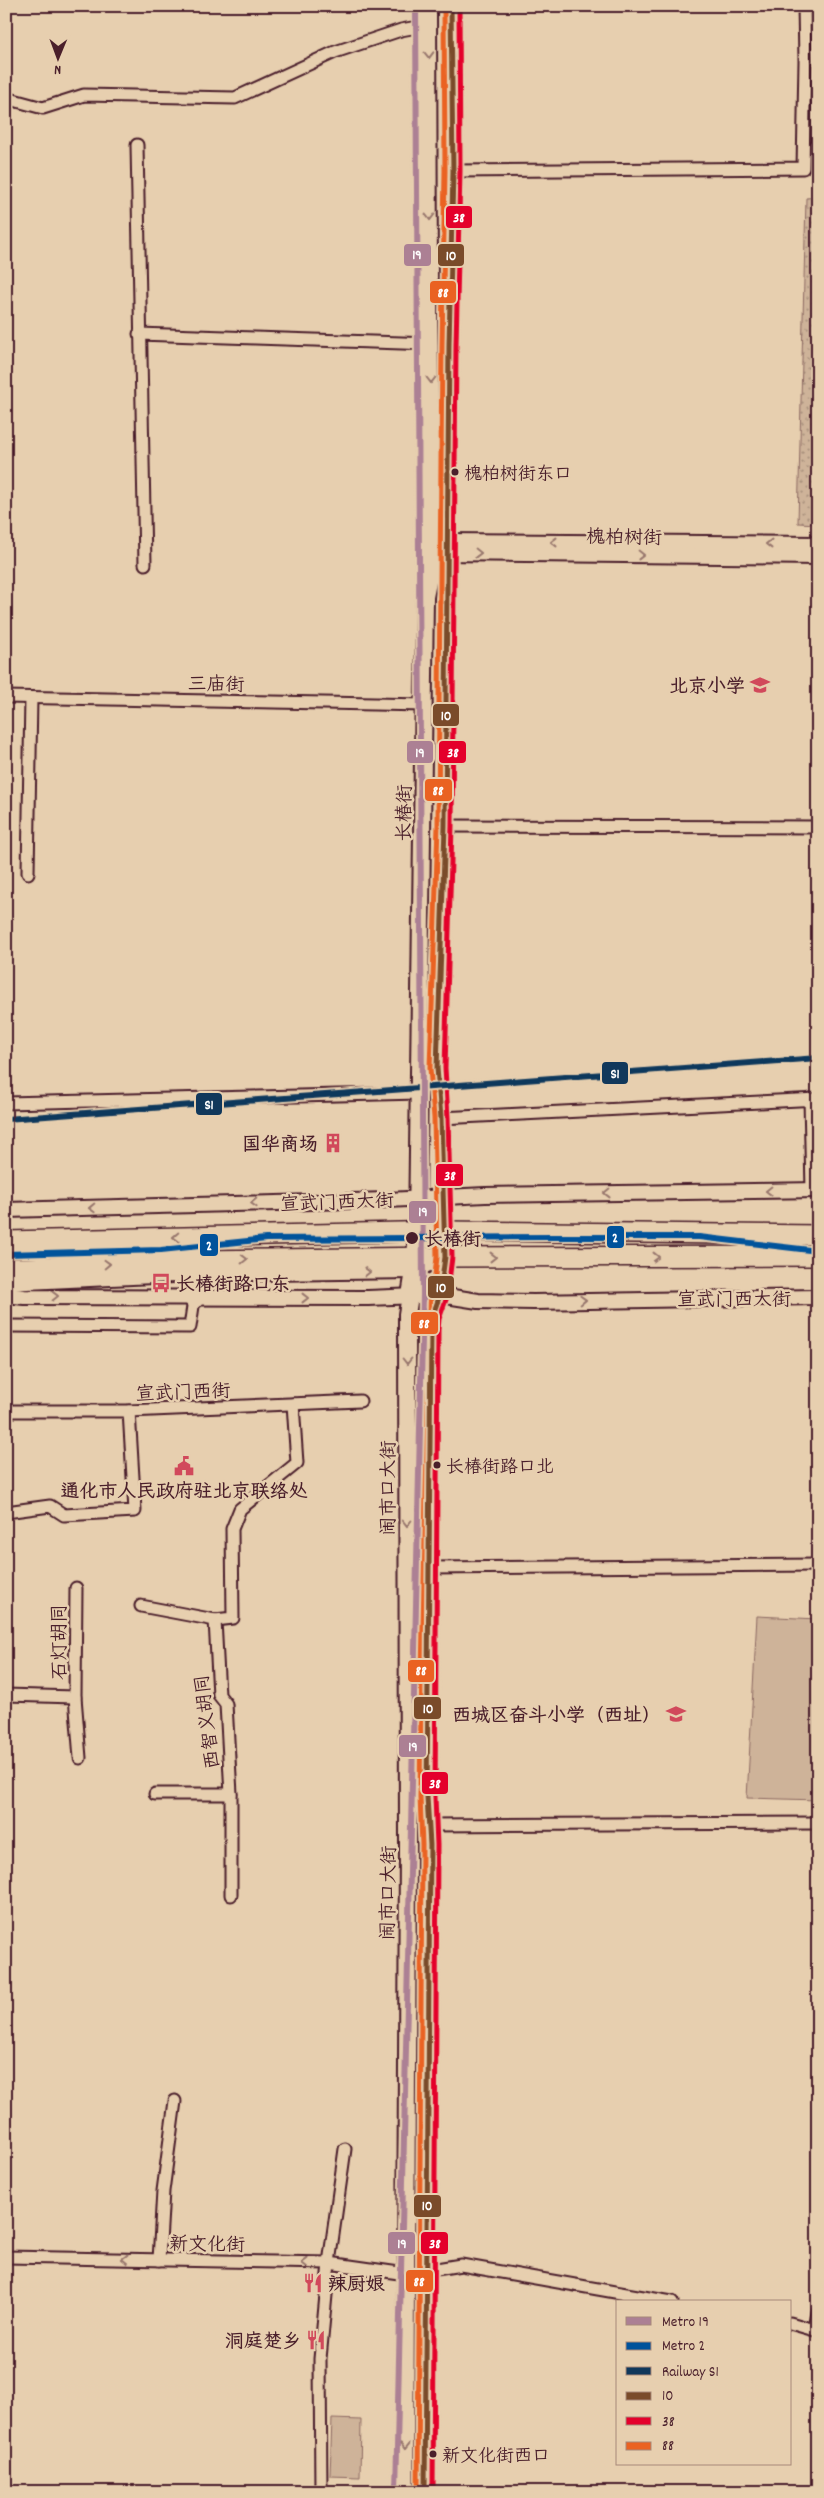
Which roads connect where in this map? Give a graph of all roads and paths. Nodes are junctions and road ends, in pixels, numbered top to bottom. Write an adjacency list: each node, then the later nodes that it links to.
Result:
1 (428, 6): 4 (main road, 长椿街)
2 (451, 6): 9 (main road)
3 (804, 6): 5 (street)
4 (428, 25): 7 (street); 11 (main road, 长椿街, one-way to 11)
5 (806, 61): 6 (street); 9 (street)
6 (818, 61)
7 (6, 98)
8 (137, 144): 10 (street)
9 (453, 171): 14 (main road)
10 (139, 334): 11 (street); 16 (street)
11 (431, 344): 13 (main road, 长椿街, one-way to 13)
12 (818, 544): 14 (street, 槐柏树街, one-way to 14)
13 (430, 547): 14 (street, 槐柏树街); 19 (main road, 长椿街)
14 (448, 547): 15 (street, 槐柏树街, one-way to 15); 20 (main road)
15 (818, 557)
16 (145, 564)
17 (6, 697): 18 (street, 三庙街)
18 (31, 698): 19 (street, 三庙街); 22 (street)
19 (425, 705): 23 (main road, 长椿街)
20 (445, 826): 21 (street); 26 (main road)
21 (818, 827)
22 (28, 873)
23 (419, 1093): 25 (street); 29 (main road, 长椿街)
24 (814, 1099): 26 (street); 27 (street)
25 (6, 1103)
26 (441, 1118): 28 (main road)
27 (815, 1190): 28 (street, 宣武门西大街, one-way to 28)
28 (443, 1196): 29 (street, 宣武门西大街); 32 (main road)
29 (418, 1198): 30 (street, 宣武门西大街, one-way to 30); 31 (main road, 长椿街)
30 (6, 1210)
31 (417, 1231): 32 (main road, 宣武门西大街); 34 (main road, 宣武门西大街, one-way to 34); 37 (main road, 长椿街)
32 (444, 1231): 33 (main road); 36 (main road)
33 (814, 1234)
34 (6, 1241)
35 (818, 1256): 36 (main road, one-way to 35)
36 (445, 1257): 37 (main road); 43 (main road)
37 (415, 1264): 38 (main road, one-way to 37); 42 (main road, 闹市口大街)
38 (195, 1267): 39 (main road, one-way to 38); 40 (street); 45 (main road)
39 (6, 1269)
40 (6, 1283)
41 (6, 1295): 45 (street, one-way to 45)
42 (411, 1295): 43 (street, 宣武门西大街); 45 (street, one-way to 42); 71 (main road, 闹市口大街, one-way to 71)
43 (440, 1295): 44 (street, 宣武门西大街, one-way to 44); 53 (main road)
44 (818, 1297)
45 (194, 1299): 46 (street)
46 (6, 1326)
47 (360, 1401): 48 (street, 宣武门西街)
48 (293, 1404): 50 (street, 宣武门西街); 56 (street)
49 (6, 1411): 50 (street, 宣武门西街)
50 (129, 1411): 51 (street)
51 (6, 1512)
52 (818, 1565): 53 (street)
53 (430, 1568): 63 (main road)
54 (76, 1588): 58 (street, 石灯胡同)
55 (141, 1606): 56 (street)
56 (215, 1620): 61 (street, 西智义胡同)
57 (6, 1695): 58 (street, 石灯胡同)
58 (75, 1697): 59 (street, 石灯胡同)
59 (80, 1758)
60 (155, 1794): 61 (street)
61 (231, 1794): 64 (street, 西智义胡同)
62 (818, 1823): 63 (street)
63 (427, 1825): 70 (main road)
64 (231, 1895)
65 (175, 2101): 68 (street)
66 (344, 2149): 69 (street)
67 (6, 2256): 68 (street, 新文化街, one-way to 67)
68 (159, 2260): 69 (street, 新文化街, one-way to 68)
69 (328, 2263): 71 (street, 新文化街); 76 (street)
70 (428, 2270): 71 (street, 新文化街); 72 (street, 新文化街); 78 (main road)
71 (406, 2274): 77 (main road, 闹市口大街, one-way to 77)
72 (661, 2300)
73 (818, 2312): 75 (street)
74 (792, 2324): 75 (street)
75 (816, 2330)
76 (321, 2492)
77 (405, 2492)
78 (425, 2492)

